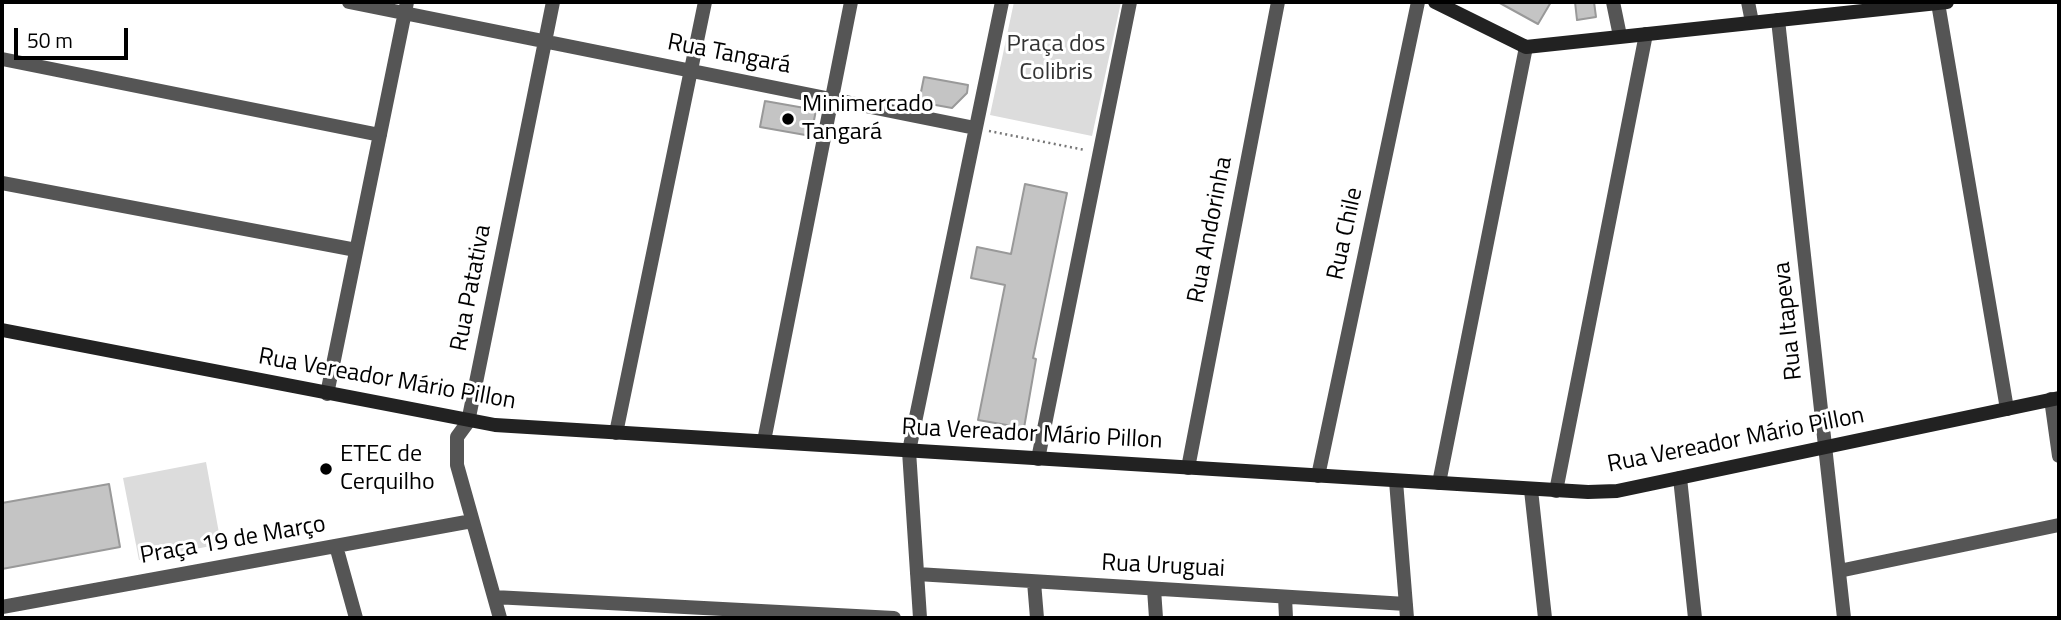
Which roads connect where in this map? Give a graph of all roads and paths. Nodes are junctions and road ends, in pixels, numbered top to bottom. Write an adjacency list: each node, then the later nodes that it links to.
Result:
1 (349, 2): 15 (street, Rua Tangará)
2 (553, 2): 20 (street, Rua Patativa)
3 (705, 2): 23 (street)
4 (851, 2): 24 (street)
5 (1002, 2): 25 (street)
6 (1130, 2): 27 (street)
7 (1278, 2): 41 (street, Rua Andorinha)
8 (1418, 2): 42 (street, Rua Chile)
9 (1435, 2): 21 (street)
10 (1613, 2): 19 (street)
11 (1748, 2): 17 (street)
12 (1947, 2): 13 (street)
13 (1938, 3): 14 (street); 33 (street)
14 (1897, 4): 16 (street)
15 (406, 7): 20 (street, Rua Tangará); 26 (street)
16 (1778, 20): 17 (street); 37 (street, Rua Itapeva)
17 (1752, 22): 18 (street)
18 (1646, 34): 19 (street); 47 (street)
19 (1620, 37): 21 (street)
20 (545, 41): 23 (street, Rua Tangará); 34 (street, Rua Patativa)
21 (1525, 47): 45 (street)
22 (2, 59): 26 (street)
23 (691, 71): 24 (street, Rua Tangará); 35 (street)
24 (832, 99): 25 (street, Rua Tangará); 36 (street)
25 (975, 128): 27 (path); 38 (street)
26 (380, 135): 29 (street)
27 (1100, 153): 40 (street)
28 (2, 183): 29 (street)
29 (356, 250): 31 (street)
30 (2, 330): 31 (street, Rua Vereador Mário Pillon)
31 (327, 394): 34 (street, Rua Vereador Mário Pillon)
32 (2055, 399): 33 (street, Rua Vereador Mário Pillon); 39 (street)
33 (2007, 409): 37 (street, Rua Vereador Mário Pillon)
34 (468, 422): 35 (street, Rua Vereador Mário Pillon); 48 (street, Rua Patativa)
35 (616, 433): 36 (street, Rua Vereador Mário Pillon)
36 (764, 442): 38 (street, Rua Vereador Mário Pillon)
37 (1826, 447): 43 (street, Rua Vereador Mário Pillon); 51 (street, Rua Itapeva)
38 (909, 451): 40 (street, Rua Vereador Mário Pillon); 52 (street)
39 (2059, 456)
40 (1038, 458): 41 (street, Rua Vereador Mário Pillon)
41 (1188, 468): 42 (street, Rua Vereador Mário Pillon)
42 (1318, 476): 44 (street, Rua Vereador Mário Pillon)
43 (1680, 478): 47 (street, Rua Vereador Mário Pillon); 68 (street)
44 (1396, 481): 45 (street, Rua Vereador Mário Pillon); 58 (street)
45 (1438, 483): 46 (street, Rua Vereador Mário Pillon)
46 (1531, 489): 47 (street, Rua Vereador Mário Pillon); 67 (street)
47 (1556, 491)
48 (472, 521): 50 (street, Praça 19 de Março); 55 (street, Rua Patativa)
49 (2059, 525): 51 (street)
50 (336, 546): 57 (street, Praça 19 de Março); 60 (street)
51 (1839, 571): 69 (street, Rua Itapeva)
52 (917, 574): 53 (street, Rua Uruguai); 63 (street)
53 (1034, 582): 54 (street, Rua Uruguai); 64 (street)
54 (1154, 589): 56 (street, Rua Uruguai); 65 (street)
55 (494, 597): 59 (street); 61 (street, Rua Patativa)
56 (1285, 597): 58 (street, Rua Uruguai); 66 (street)
57 (2, 607)
58 (1406, 611)
59 (673, 612): 62 (street)
60 (356, 618)
61 (500, 618)
62 (894, 618)
63 (920, 618)
64 (1037, 618)
65 (1157, 618)
66 (1286, 618)
67 (1545, 618)
68 (1695, 618)
69 (1844, 618)

